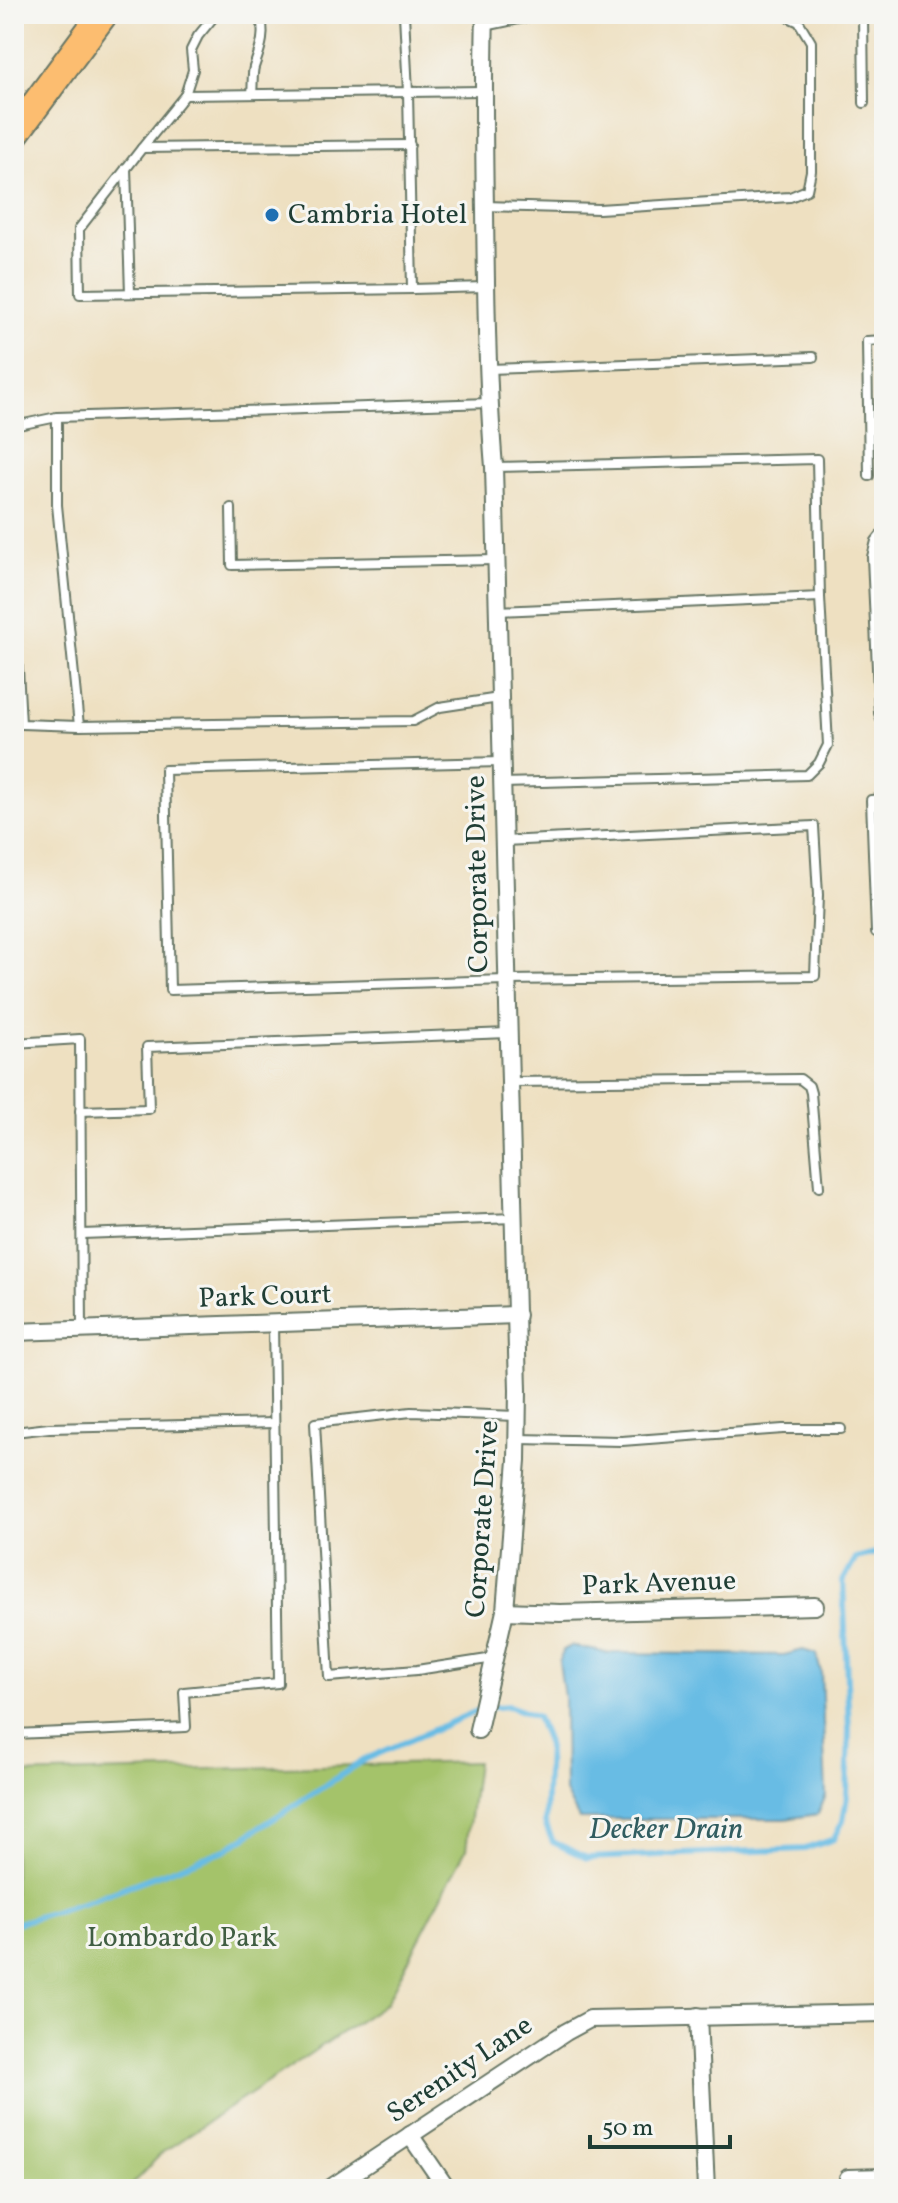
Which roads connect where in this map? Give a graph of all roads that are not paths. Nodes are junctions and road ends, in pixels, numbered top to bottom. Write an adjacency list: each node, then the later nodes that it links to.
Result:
1 (103, 14): 14 (highway)
2 (216, 14): 12 (lane)
3 (259, 14): 11 (lane)
4 (404, 14): 10 (lane)
5 (543, 14): 8 (lane)
6 (782, 14): 18 (lane)
7 (863, 14): 13 (lane)
8 (485, 20): 9 (street, Corporate Drive)
9 (483, 91): 10 (lane); 18 (street, Corporate Drive)
10 (408, 92): 11 (lane); 15 (lane)
11 (252, 94): 12 (lane)
12 (185, 95): 16 (lane)
13 (864, 103)
14 (14, 134)
15 (410, 145): 16 (lane); 20 (lane)
16 (142, 148): 17 (lane)
17 (126, 167): 21 (lane); 21 (lane)
18 (485, 206): 19 (street, Corporate Drive)
19 (486, 287): 20 (lane); 24 (street, Corporate Drive)
20 (412, 289): 21 (lane)
21 (130, 293)
22 (884, 340): 29 (lane)
23 (813, 357): 24 (lane)
24 (488, 369): 25 (street, Corporate Drive)
25 (489, 403): 26 (lane); 28 (street, Corporate Drive)
26 (57, 417): 27 (lane); 37 (lane)
27 (14, 426)
28 (494, 467): 32 (street, Corporate Drive); 34 (lane)
29 (869, 476)
30 (231, 508): 32 (lane)
31 (884, 531): 38 (lane)
32 (496, 560): 35 (street, Corporate Drive)
33 (14, 594): 37 (lane)
34 (820, 597): 35 (lane); 40 (lane)
35 (497, 611): 36 (street, Corporate Drive)
36 (500, 698): 37 (lane); 39 (street, Corporate Drive)
37 (79, 726)
38 (884, 727)
39 (501, 762): 40 (street, Corporate Drive); 44 (lane)
40 (502, 783): 42 (street, Corporate Drive)
41 (884, 799): 43 (lane)
42 (503, 841): 44 (street, Corporate Drive); 44 (lane)
43 (884, 932)
44 (507, 980): 45 (street, Corporate Drive)
45 (508, 1033): 47 (street, Corporate Drive); 48 (lane)
46 (14, 1043): 48 (lane)
47 (510, 1082): 49 (lane); 50 (street, Corporate Drive)
48 (80, 1111): 51 (lane)
49 (819, 1187)
50 (514, 1218): 51 (lane); 52 (street, Corporate Drive)
51 (82, 1234): 54 (lane)
52 (517, 1315): 53 (street, Park Court); 56 (street, Corporate Drive)
53 (273, 1322): 54 (street, Park Court); 57 (lane)
54 (82, 1330): 55 (street, Park Court)
55 (14, 1332)
56 (517, 1416): 60 (street, Corporate Drive); 63 (lane)
57 (274, 1423): 59 (lane); 65 (lane)
58 (841, 1429): 60 (lane)
59 (14, 1432)
60 (517, 1439): 62 (street, Corporate Drive)
61 (815, 1606): 62 (street, Park Avenue)
62 (505, 1611): 63 (street, Corporate Drive)
63 (496, 1658): 64 (street, Corporate Drive)
64 (478, 1730)
65 (14, 1734)
66 (884, 2013): 67 (street, Serenity Lane)
67 (698, 2016): 68 (street, Serenity Lane); 73 (street)
68 (410, 2135): 71 (street, Serenity Lane); 72 (street)
69 (884, 2177): 70 (street)
70 (848, 2178)
71 (329, 2189)
72 (447, 2189)
73 (706, 2189)

